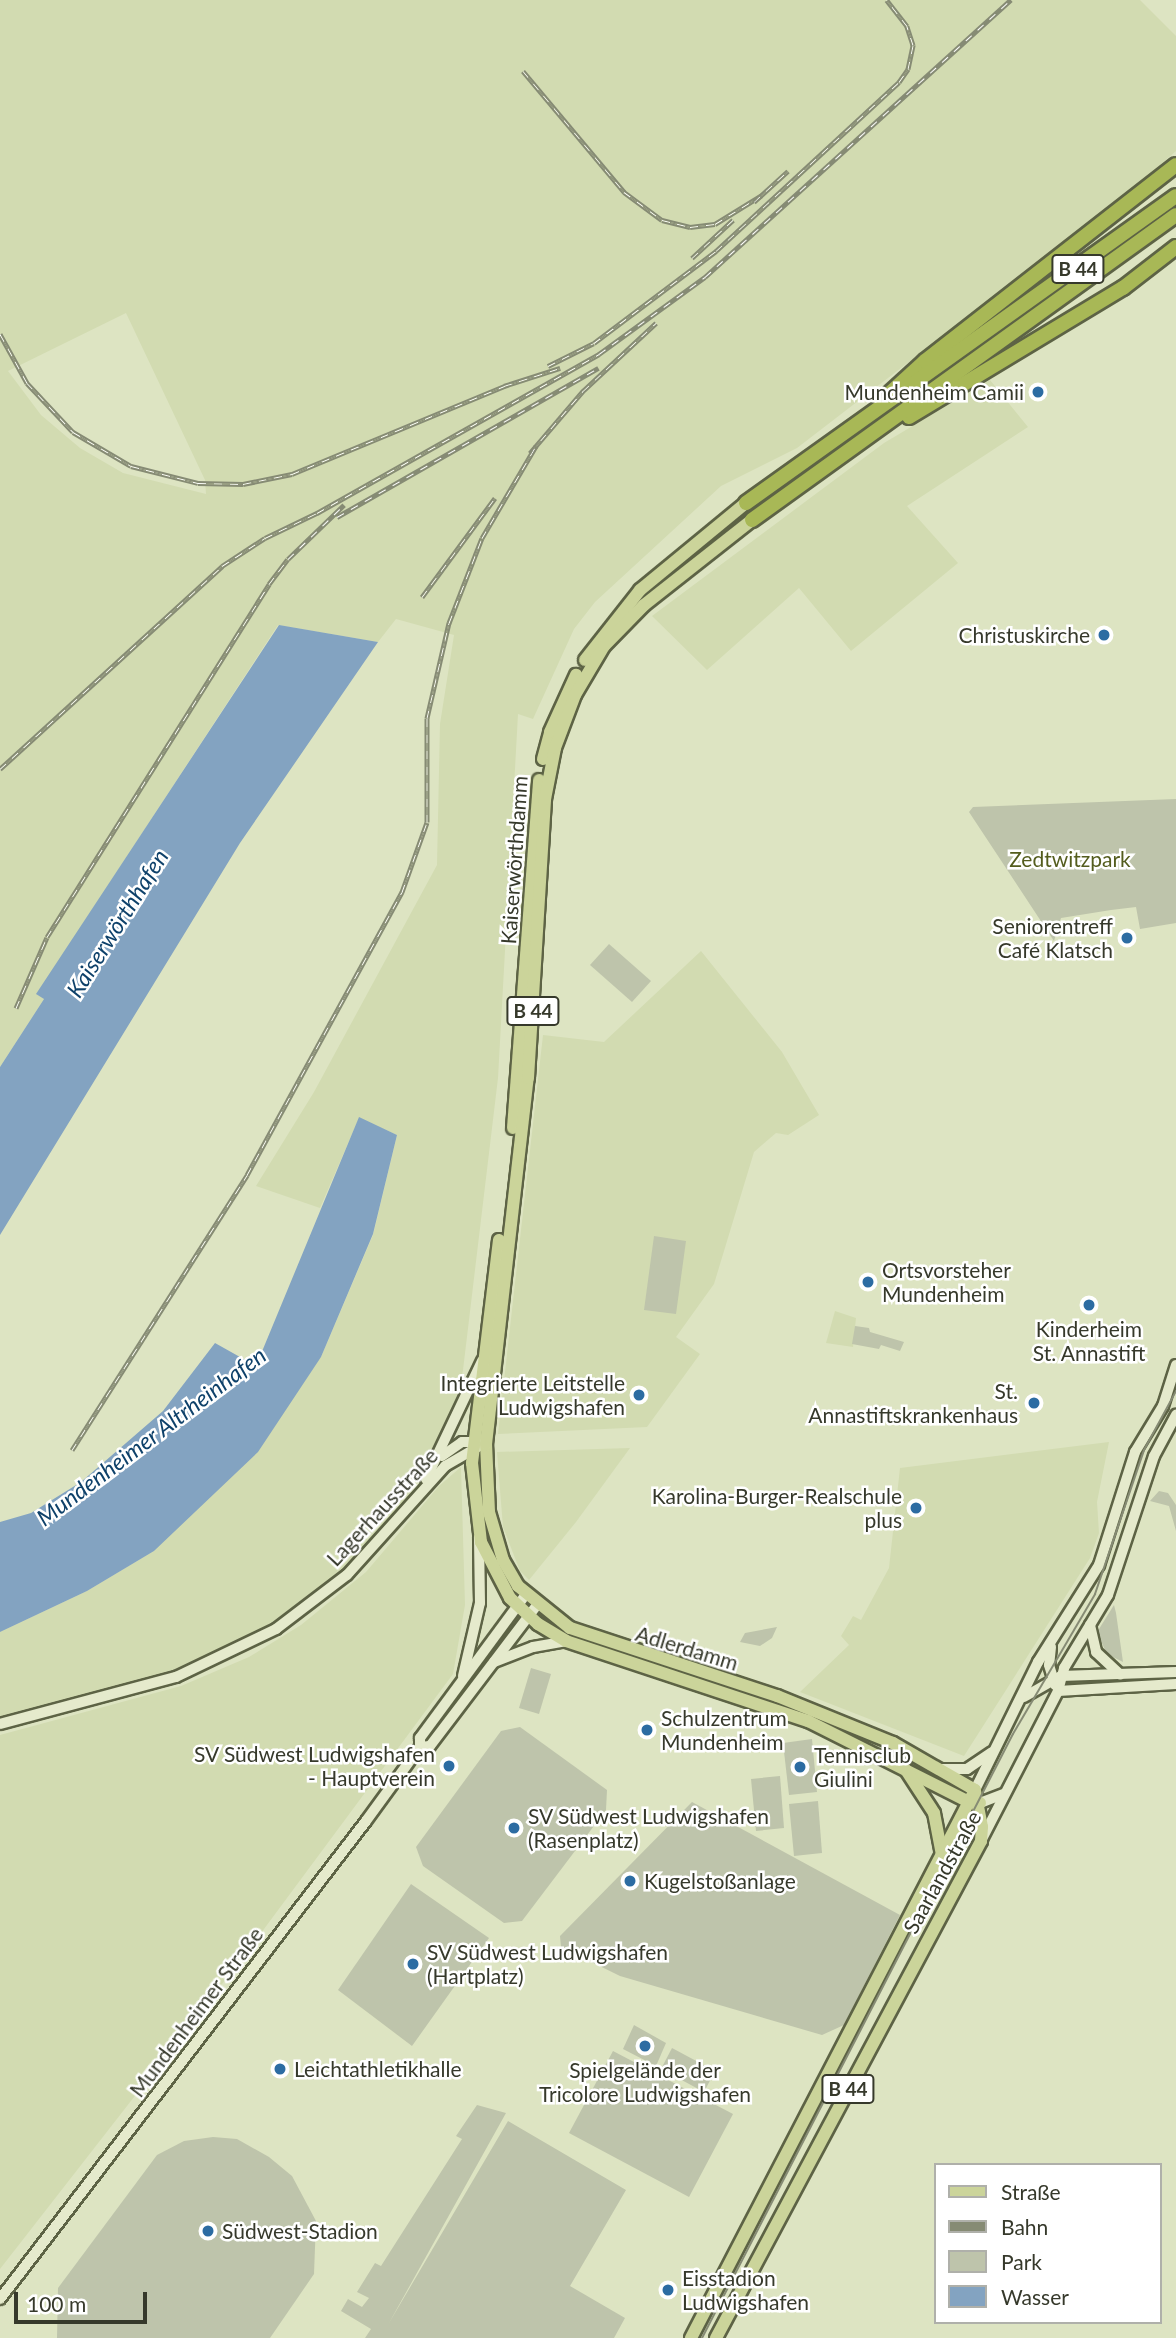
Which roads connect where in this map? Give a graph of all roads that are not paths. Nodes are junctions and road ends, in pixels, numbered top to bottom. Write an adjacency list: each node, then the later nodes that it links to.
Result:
1 (1176, 166): 5 (highway)
2 (1176, 196): 5 (highway, B 44)
3 (1176, 215): 6 (highway, B 44)
4 (1176, 247): 6 (highway)
5 (871, 415): 7 (highway, Kaiserwörthdamm / B 44)
6 (848, 451): 8 (highway, Kaiserwörthdamm / B 44)
7 (746, 503): 9 (main road, Kaiserwörthdamm / B 44)
8 (752, 520): 12 (main road, Kaiserwörthdamm / B 44)
9 (483, 1359): 12 (main road, Kaiserwörthdamm / B 44); 13 (street)
10 (1176, 1365): 22 (street, Saarlandstraße)
11 (1176, 1415): 20 (street)
12 (477, 1445): 13 (street); 14 (street, Lagerhausstraße); 15 (main road, B 44); 16 (main road, Adlerdamm / B 44)
13 (437, 1461): 14 (street)
14 (417, 1494): 31 (street, Lagerhausstraße)
15 (478, 1531): 18 (main road, B 44); 27 (street)
16 (527, 1594): 17 (main road, Adlerdamm / B 44); 18 (street, Mundenheimer Straße)
17 (537, 1605): 19 (street, Mundenheimer Straße); 35 (main road, Adlerdamm / B 44)
18 (518, 1606): 19 (main road, B 44); 27 (street, Mundenheimer Straße)
19 (528, 1616): 21 (main road, B 44); 23 (street, Mundenheimer Straße)
20 (1090, 1624): 25 (street); 26 (street)
21 (566, 1641): 23 (street); 34 (main road, Adlerdamm / B 44)
22 (1051, 1644): 26 (street, Saarlandstraße); 30 (street, Saarlandstraße)
23 (492, 1664): 32 (street, Mundenheimer Straße)
24 (1176, 1672): 25 (street)
25 (1119, 1674): 26 (street)
26 (1056, 1678): 29 (street); 30 (street, Saarlandstraße)
27 (461, 1684): 32 (street, Mundenheimer Straße)
28 (1176, 1684): 29 (street)
29 (1058, 1691): 36 (street, Saarlandstraße / B 44)
30 (1021, 1701): 33 (street, Saarlandstraße)
31 (0, 1724)
32 (421, 1747): 40 (street, Mundenheimer Straße)
33 (994, 1751): 35 (street); 37 (street, Saarlandstraße)
34 (904, 1768): 37 (main road, Adlerdamm / B 44); 39 (main road)
35 (942, 1769): 37 (main road, Adlerdamm / B 44)
36 (1004, 1794): 37 (street); 38 (street, Saarlandstraße / B 44)
37 (975, 1798): 38 (main road); 39 (main road, Saarlandstraße / B 44)
38 (981, 1841): 42 (main road, Saarlandstraße / B 44)
39 (942, 1855): 41 (main road, Saarlandstraße / B 44)
40 (0, 2299)
41 (691, 2338)
42 (716, 2338)

